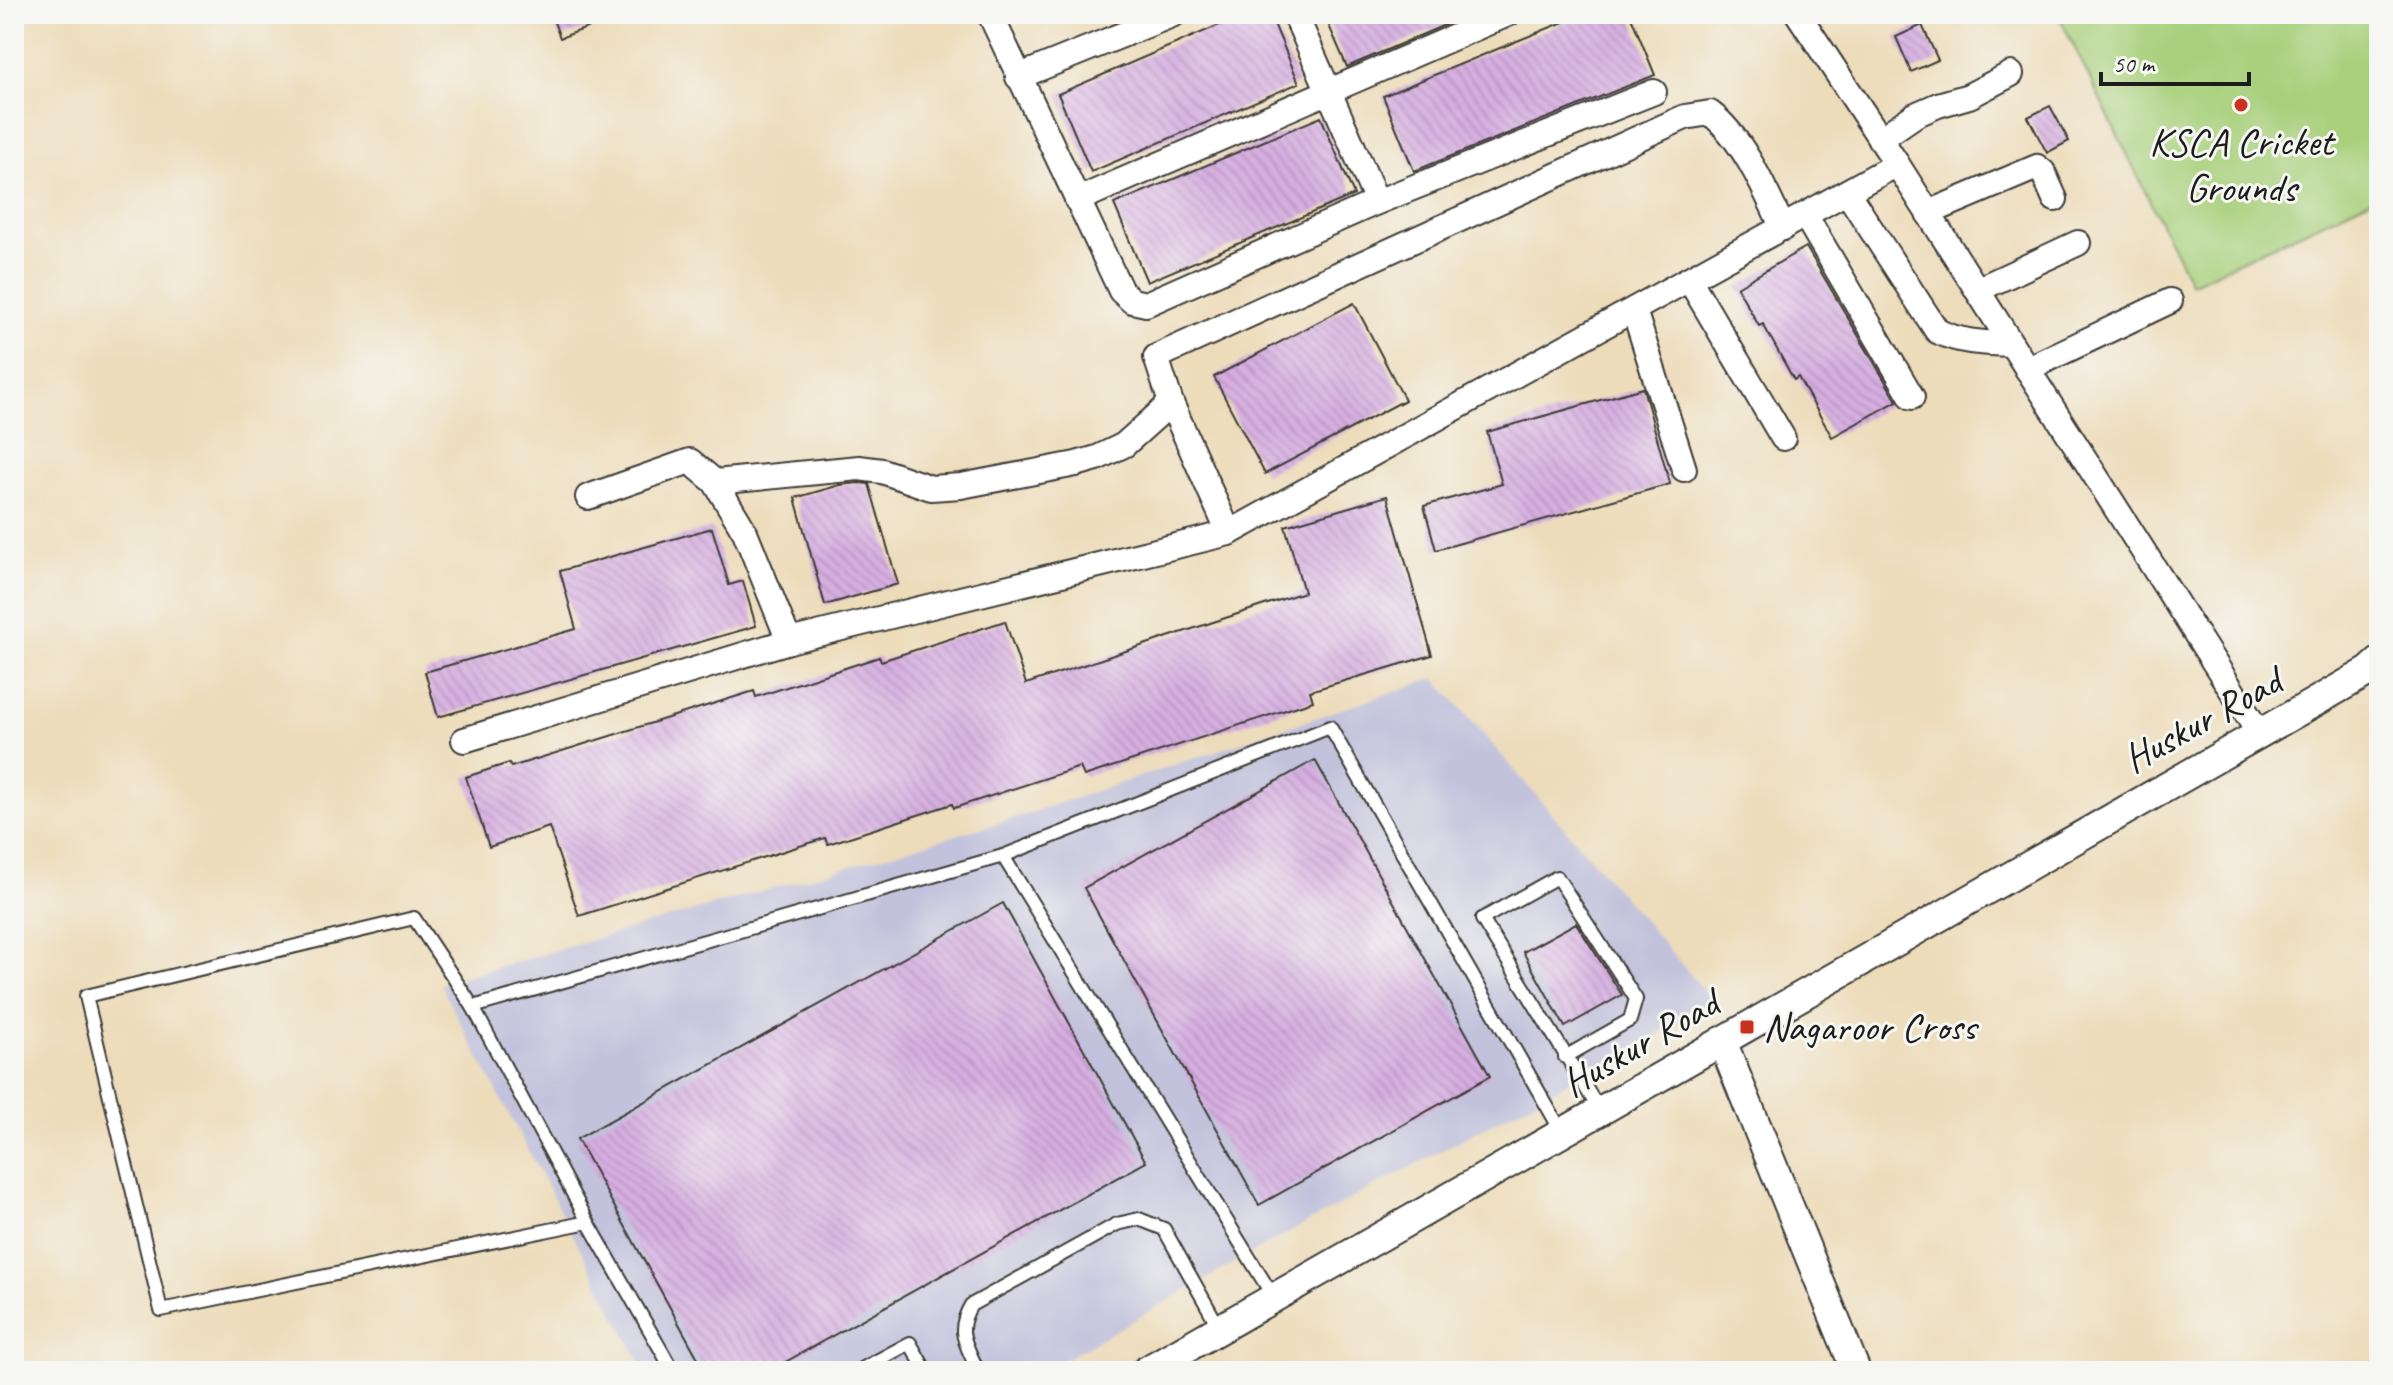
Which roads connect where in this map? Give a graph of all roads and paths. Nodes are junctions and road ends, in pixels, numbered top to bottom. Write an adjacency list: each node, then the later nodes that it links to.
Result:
1 (990, 14): 7 (street)
2 (1174, 14): 7 (street)
3 (1295, 14): 8 (street)
4 (1508, 14): 8 (street)
5 (1798, 14): 10 (street)
6 (2011, 74): 10 (street)
7 (1018, 77): 14 (street)
8 (1327, 91): 14 (street); 15 (street)
9 (1654, 92): 15 (street)
10 (1880, 139): 11 (street)
11 (1897, 164): 12 (street); 16 (street)
12 (1847, 192): 17 (street); 24 (street)
13 (2055, 199): 16 (street)
14 (1077, 200): 15 (street)
15 (1377, 202)
16 (1928, 213): 21 (street)
17 (1805, 215): 18 (street); 26 (street)
18 (1783, 228): 20 (street); 27 (street)
19 (2078, 243): 21 (street)
20 (1689, 279): 23 (street); 28 (street)
21 (1977, 290): 24 (street)
22 (2170, 301): 25 (street)
23 (1634, 310): 29 (street); 32 (street)
24 (2011, 344): 25 (street)
25 (2027, 369): 35 (street)
26 (1912, 397)
27 (1171, 403): 30 (street); 32 (street)
28 (1783, 438)
29 (1684, 469)
30 (715, 482): 31 (street); 33 (street)
31 (588, 497)
32 (1229, 533): 33 (street)
33 (789, 641): 36 (street)
34 (2379, 662): 35 (street, Huskur Road)
35 (2259, 733): 39 (street, Huskur Road)
36 (464, 740)
37 (1003, 856): 38 (lane); 42 (lane); 44 (lane)
38 (473, 1007): 43 (lane); 43 (lane)
39 (1722, 1041): 41 (street, Huskur Road); 51 (street)
40 (1565, 1057): 40 (lane); 41 (lane)
41 (1600, 1111): 42 (street, Huskur Road)
42 (1563, 1134): 44 (street, Huskur Road)
43 (588, 1222): 46 (lane)
44 (1274, 1298): 45 (street, Huskur Road)
45 (1220, 1329): 49 (lane); 50 (street, Huskur Road)
46 (673, 1371)
47 (858, 1371): 48 (lane)
48 (926, 1371)
49 (974, 1371)
50 (1146, 1371)
51 (1856, 1371)

